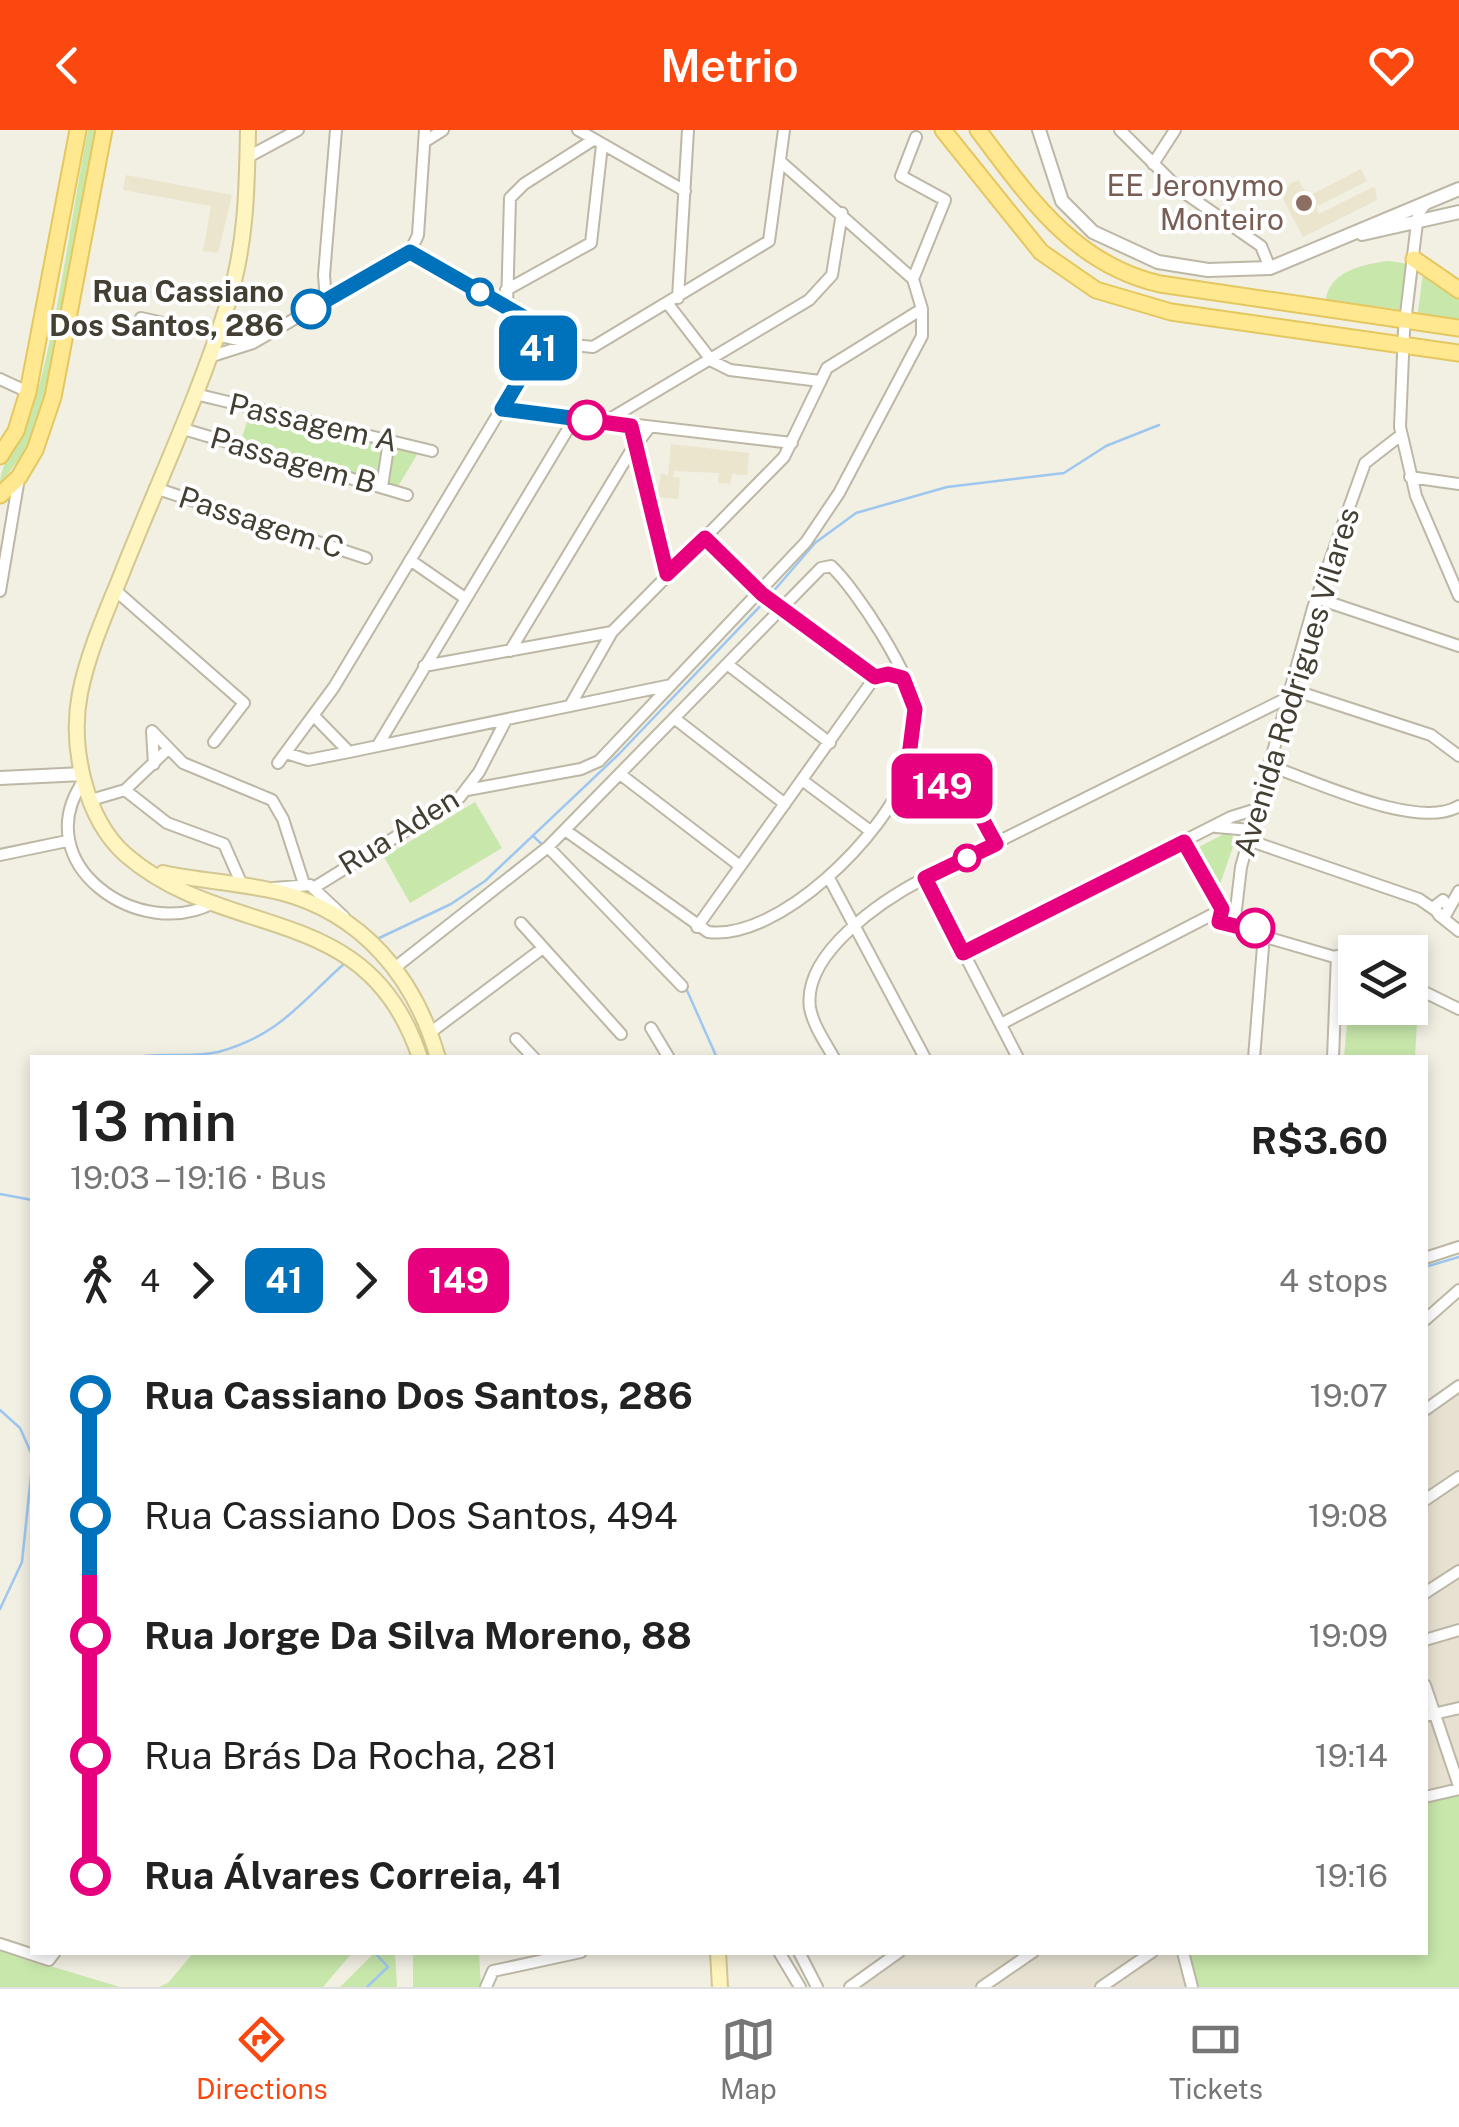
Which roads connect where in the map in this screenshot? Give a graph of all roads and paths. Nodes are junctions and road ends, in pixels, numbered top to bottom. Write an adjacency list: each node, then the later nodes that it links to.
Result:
1 (78, 130): 50 (main road)
2 (104, 130): 64 (main road)
3 (248, 130): 18 (main road)
4 (298, 130): 18 (street)
5 (336, 130): 34 (street)
6 (444, 130): 15 (street)
7 (578, 130): 17 (street)
8 (688, 130): 22 (street)
9 (784, 130): 19 (street)
10 (943, 130): 44 (main road)
11 (978, 130): 39 (main road)
12 (1039, 130): 30 (street)
13 (1120, 130): 20 (street)
14 (1175, 130): 20 (street)
15 (424, 136): 28 (street)
16 (916, 137): 31 (street)
17 (598, 143): 22 (street); 32 (street); 32 (street)
18 (248, 157): 42 (main road)
19 (781, 162): 25 (street); 35 (street)
20 (1153, 164): 30 (street)
21 (1459, 190): 23 (street)
22 (685, 191): 35 (street)
23 (1428, 201): 26 (street); 27 (street)
24 (1459, 212): 26 (street)
25 (842, 213): 31 (street); 47 (street)
26 (1418, 222): 27 (street); 29 (street)
27 (1321, 246): 30 (street)
28 (410, 252): 34 (street); 36 (street)
29 (1414, 259): 33 (main road); 39 (street)
30 (1264, 270)
31 (913, 278): 37 (street)
32 (506, 290): 36 (street)
33 (1459, 290)
34 (330, 298): 43 (street)
35 (673, 301): 41 (street); 47 (street)
36 (507, 307): 41 (street)
37 (922, 309): 49 (street); 78 (street)
38 (141, 318): 42 (street)
39 (1405, 320): 40 (main road); 44 (street)
40 (1459, 328)
41 (548, 331): 52 (street)
42 (216, 339): 43 (street); 46 (main road)
43 (252, 343): 46 (street)
44 (1403, 345): 45 (main road); 58 (street)
45 (1456, 353)
46 (209, 357): 51 (main road)
47 (712, 361): 49 (street); 54 (street)
48 (0, 379): 50 (street)
49 (820, 381): 60 (street)
50 (28, 392): 63 (main road)
51 (195, 394): 56 (main road); 59 (street, Passagem A)
52 (502, 409): 53 (street); 73 (street)
53 (574, 419): 54 (street); 80 (street)
54 (603, 422): 55 (street)
55 (631, 426): 57 (street); 61 (street)
56 (180, 428): 67 (street, Passagem B); 68 (main road)
57 (649, 428): 60 (street); 61 (street)
58 (1401, 435): 65 (street); 81 (street, Avenida Rodrigues Vilares)
59 (389, 441): 62 (street, Passagem A); 67 (street)
60 (792, 443): 71 (street)
61 (634, 445): 74 (street); 85 (street)
62 (432, 451)
63 (0, 456)
64 (19, 476): 70 (main road); 75 (street)
65 (1410, 477): 66 (street); 79 (street)
66 (1459, 484)
67 (382, 487): 69 (street, Passagem B)
68 (155, 488): 72 (street, Passagem C); 76 (main road)
69 (406, 495)
70 (0, 496)
71 (705, 538): 74 (street); 78 (street)
72 (366, 558)
73 (410, 560): 80 (street); 93 (street)
74 (667, 574): 83 (street)
75 (2, 576): 77 (street)
76 (115, 590): 96 (street); 108 (main road)
77 (0, 591)
78 (763, 595): 82 (street); 90 (street)
79 (1459, 596)
80 (465, 598): 87 (street)
81 (1316, 598): 84 (street); 91 (street, Avenida Rodrigues Vilares)
82 (779, 607): 86 (street); 88 (street); 89 (street)
83 (612, 632): 85 (street); 92 (street)
84 (1459, 646)
85 (510, 651): 87 (street)
86 (727, 664): 94 (street); 97 (street)
87 (424, 666): 98 (street)
88 (901, 675): 89 (street); 107 (street)
89 (875, 677): 97 (street)
90 (672, 685): 92 (street); 113 (street)
91 (1289, 694): 102 (street); 105 (street, Avenida Rodrigues Vilares); 124 (street)
92 (571, 704): 95 (street)
93 (315, 717): 100 (street); 101 (street)
94 (674, 718): 109 (street); 115 (street)
95 (506, 720): 98 (street); 113 (street, Rua Aden)
96 (214, 742)
97 (830, 743): 111 (street)
98 (378, 746): 100 (street)
99 (167, 750): 103 (street); 103 (street); 131 (street)
100 (349, 752): 101 (street)
101 (286, 753): 104 (street)
102 (1459, 756)
103 (154, 764): 112 (street)
104 (278, 764)
105 (1270, 766): 116 (street); 117 (street, Avenida Rodrigues Vilares)
106 (0, 769): 108 (street)
107 (907, 772): 120 (street); 124 (street)
108 (83, 773): 110 (street); 114 (main road); 122 (street)
109 (620, 774): 119 (street); 127 (street)
110 (0, 778)
111 (802, 780): 115 (street); 120 (street)
112 (125, 790): 114 (street); 132 (street)
113 (467, 790): 131 (street, Rua Aden)
114 (91, 800): 128 (main road)
115 (785, 804): 127 (street)
116 (1459, 806)
117 (1257, 809): 118 (street); 121 (street, Avenida Rodrigues Vilares)
118 (1216, 827): 121 (street); 123 (street)
119 (565, 830): 125 (street); 143 (street)
120 (868, 830): 129 (street)
121 (1250, 835): 136 (street); 138 (street, Avenida Rodrigues Vilares)
122 (67, 841): 126 (street); 135 (street)
123 (1184, 842): 138 (street); 147 (street)
124 (996, 844): 130 (street)
125 (548, 846): 149 (street); 151 (street)
126 (0, 854)
127 (740, 866): 143 (street)
128 (148, 870): 132 (main road); 135 (main road)
129 (828, 878): 142 (street); 143 (street)
130 (925, 878): 142 (street); 147 (street)
131 (309, 886): 133 (street); 139 (street)
132 (243, 887): 133 (main road); 137 (main road)
133 (268, 890): 139 (main road)
134 (1459, 892): 136 (street)
135 (216, 902): 137 (main road)
136 (1442, 907): 140 (street); 144 (street)
137 (240, 910): 150 (main road)
138 (1226, 915): 145 (street); 154 (street)
139 (348, 922): 149 (main road)
140 (1459, 922)
141 (520, 923): 146 (street)
142 (856, 925): 163 (street); 164 (street)
143 (697, 927)
144 (1459, 930)
145 (1262, 933): 148 (street); 166 (street)
146 (543, 948): 156 (street); 157 (street)
147 (963, 953): 154 (street)
148 (1337, 956): 167 (street)
149 (396, 966): 150 (main road); 156 (main road)
150 (372, 974): 159 (main road)
151 (682, 986)
152 (1428, 994): 153 (street)
153 (1459, 1009)
154 (1001, 1024): 165 (street)
155 (651, 1028): 162 (street)
156 (430, 1032): 160 (main road)
157 (622, 1034)
158 (516, 1039): 161 (street)
159 (417, 1055)
160 (437, 1055)
161 (529, 1055)
162 (667, 1055)
163 (832, 1055)
164 (924, 1055)
165 (1016, 1055)
166 (1254, 1055)
167 (1333, 1055)
168 (1459, 1246): 169 (street)
169 (1428, 1257)
170 (1459, 1290): 171 (street)
171 (1428, 1317)
172 (1459, 1386): 173 (street)
173 (1428, 1408)
174 (1459, 1478): 175 (street)
175 (1428, 1498)
176 (1459, 1571): 177 (street)
177 (1428, 1591)
178 (1459, 1630): 179 (street)
179 (1428, 1639)
180 (1459, 1708): 181 (street)
181 (1430, 1715): 182 (street)
182 (1459, 1788): 183 (street)
183 (1428, 1797)
184 (0, 1944): 185 (street)
185 (30, 1951)
186 (567, 1955): 194 (street)
187 (718, 1955): 195 (main road)
188 (781, 1955): 196 (street)
189 (800, 1955): 197 (street)
190 (892, 1955): 198 (street)
191 (1030, 1955): 199 (street)
192 (1148, 1955): 200 (street)
193 (1184, 1955): 201 (street)
194 (486, 1987)
195 (720, 1987)
196 (800, 1987)
197 (817, 1987)
198 (850, 1987)
199 (982, 1987)
200 (1101, 1987)
201 (1192, 1987)

